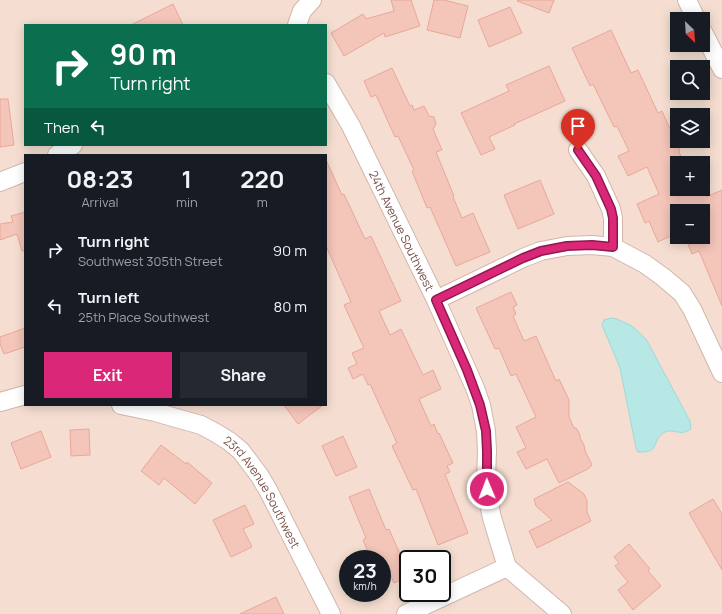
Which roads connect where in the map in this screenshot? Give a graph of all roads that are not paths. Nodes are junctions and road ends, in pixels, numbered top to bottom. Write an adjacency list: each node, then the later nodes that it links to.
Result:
1 (312, 0): 4 (street)
2 (687, 0): 3 (street)
3 (693, 12)
4 (297, 24)
5 (710, 46): 6 (street)
6 (722, 69)
7 (327, 86): 14 (street, 24th Avenue Southwest)
8 (71, 146): 10 (street)
9 (578, 150): 13 (street)
10 (59, 154)
11 (24, 172): 12 (street)
12 (0, 182)
13 (613, 247): 14 (street); 15 (street)
14 (436, 300): 20 (street, 24th Avenue Southwest)
15 (722, 373)
16 (24, 395): 17 (street)
17 (0, 402)
18 (130, 406): 19 (street, 23rd Avenue Southwest)
19 (156, 409): 21 (street, 23rd Avenue Southwest)
20 (507, 567): 22 (street); 23 (street)
21 (331, 614)
22 (406, 614)
23 (562, 614)

